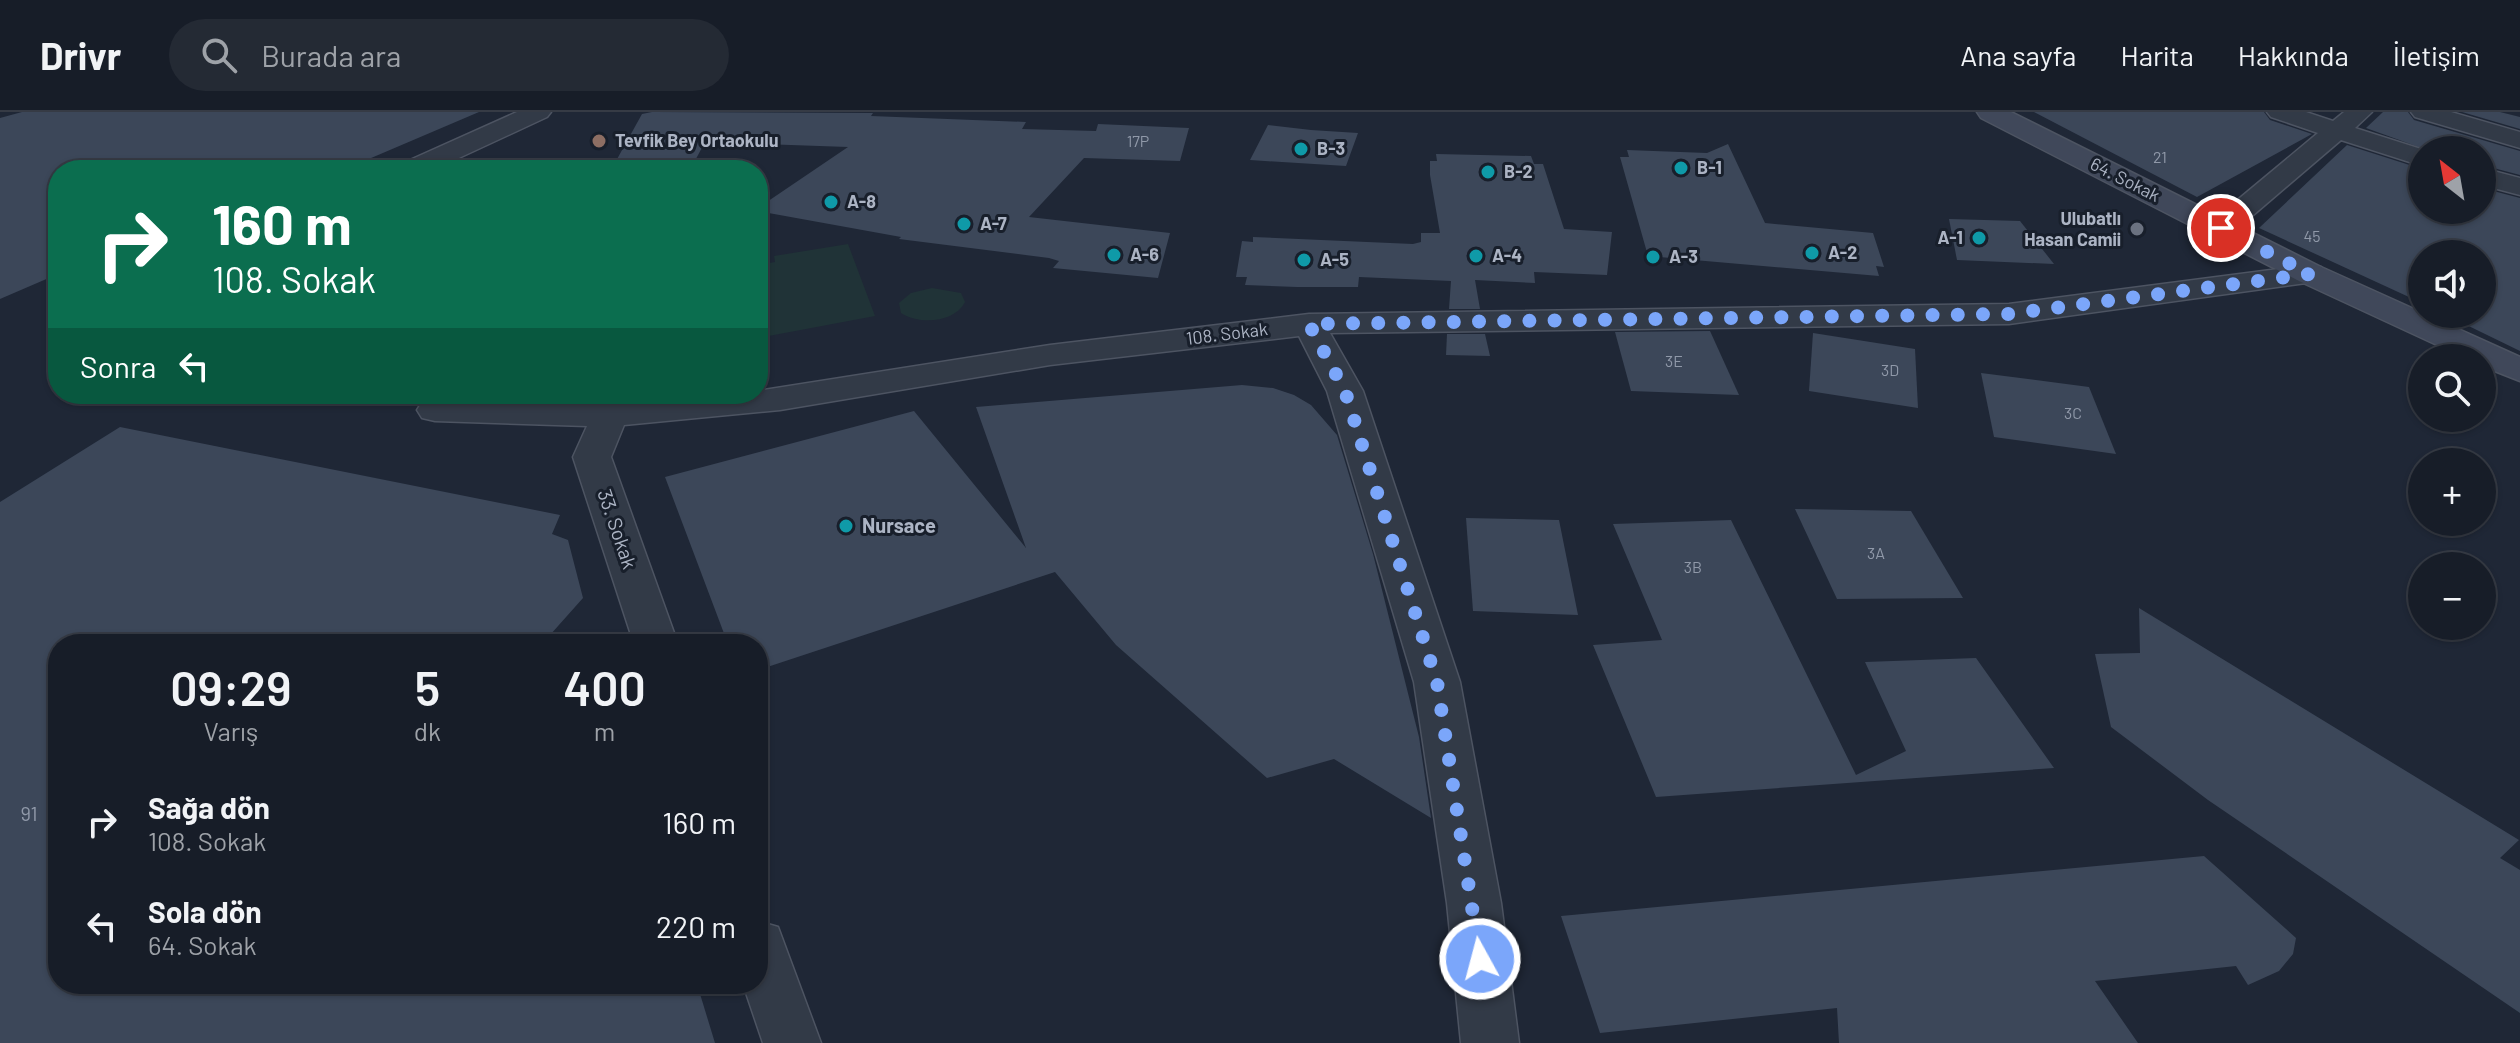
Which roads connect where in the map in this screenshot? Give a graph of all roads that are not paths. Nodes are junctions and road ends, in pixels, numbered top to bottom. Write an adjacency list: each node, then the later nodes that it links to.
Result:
1 (538, 112): 9 (street)
2 (1990, 112): 12 (street, 64. Sokak)
3 (2280, 112): 6 (street)
4 (2359, 112): 6 (street)
5 (2424, 112): 7 (street)
6 (2336, 131): 8 (street); 12 (street)
7 (2520, 140)
8 (2408, 154)
9 (433, 160)
10 (2496, 180): 11 (street)
11 (2520, 187)
12 (2221, 228): 13 (street, 64. Sokak)
13 (2310, 274): 14 (street, 108. Sokak); 15 (street, 64. Sokak)
14 (1309, 324): 16 (street, 108. Sokak); 23 (street)
15 (2520, 370)
16 (768, 400)
17 (730, 404): 19 (street, 108. Sokak)
18 (435, 410): 19 (street, 108. Sokak)
19 (610, 416): 20 (street, 33. Sokak)
20 (653, 634)
21 (768, 973): 22 (street)
22 (792, 1043)
23 (1490, 1043)

